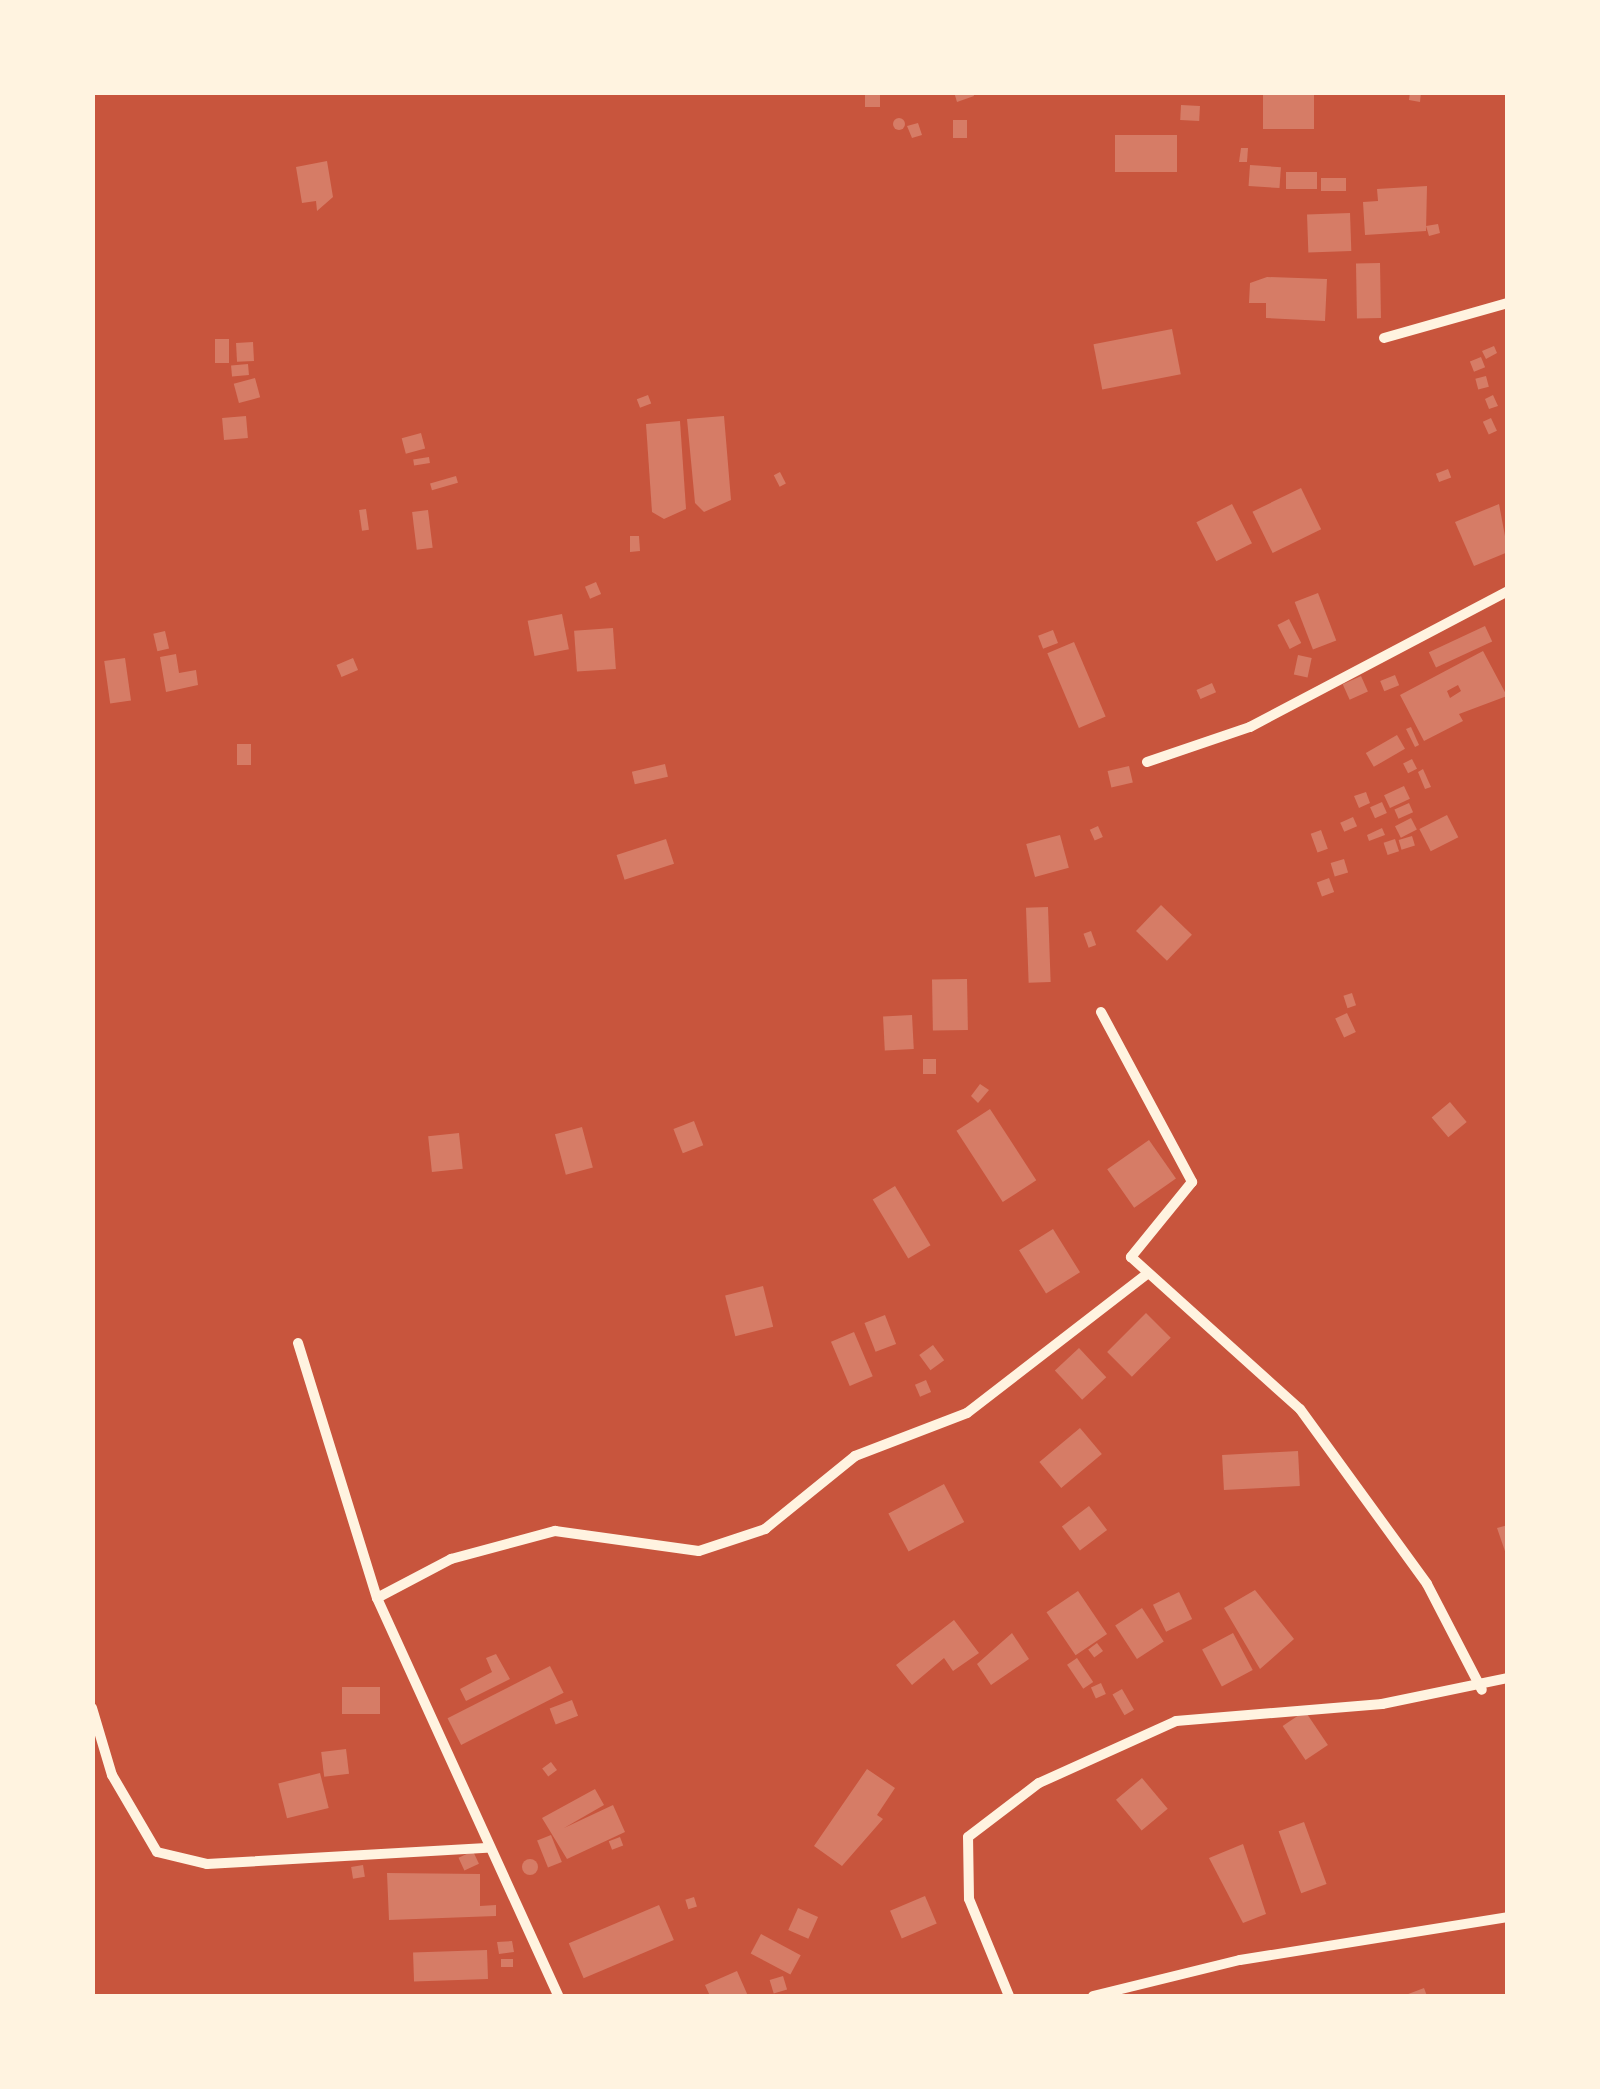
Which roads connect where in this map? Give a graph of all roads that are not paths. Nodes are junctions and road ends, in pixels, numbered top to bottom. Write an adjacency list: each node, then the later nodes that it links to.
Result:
1 (1508, 303): 2 (street)
2 (1384, 338)
3 (1508, 590): 4 (street)
4 (1147, 762)
5 (1101, 1012): 6 (street)
6 (1147, 1274): 8 (street); 10 (street)
7 (298, 1344): 8 (street)
8 (377, 1598): 12 (street)
9 (1508, 1678): 10 (street)
10 (1482, 1690): 15 (street)
11 (92, 1708): 12 (street)
12 (488, 1848): 14 (street)
13 (1508, 1918): 16 (street)
14 (558, 1996)
15 (1009, 1996)
16 (1093, 1996)

